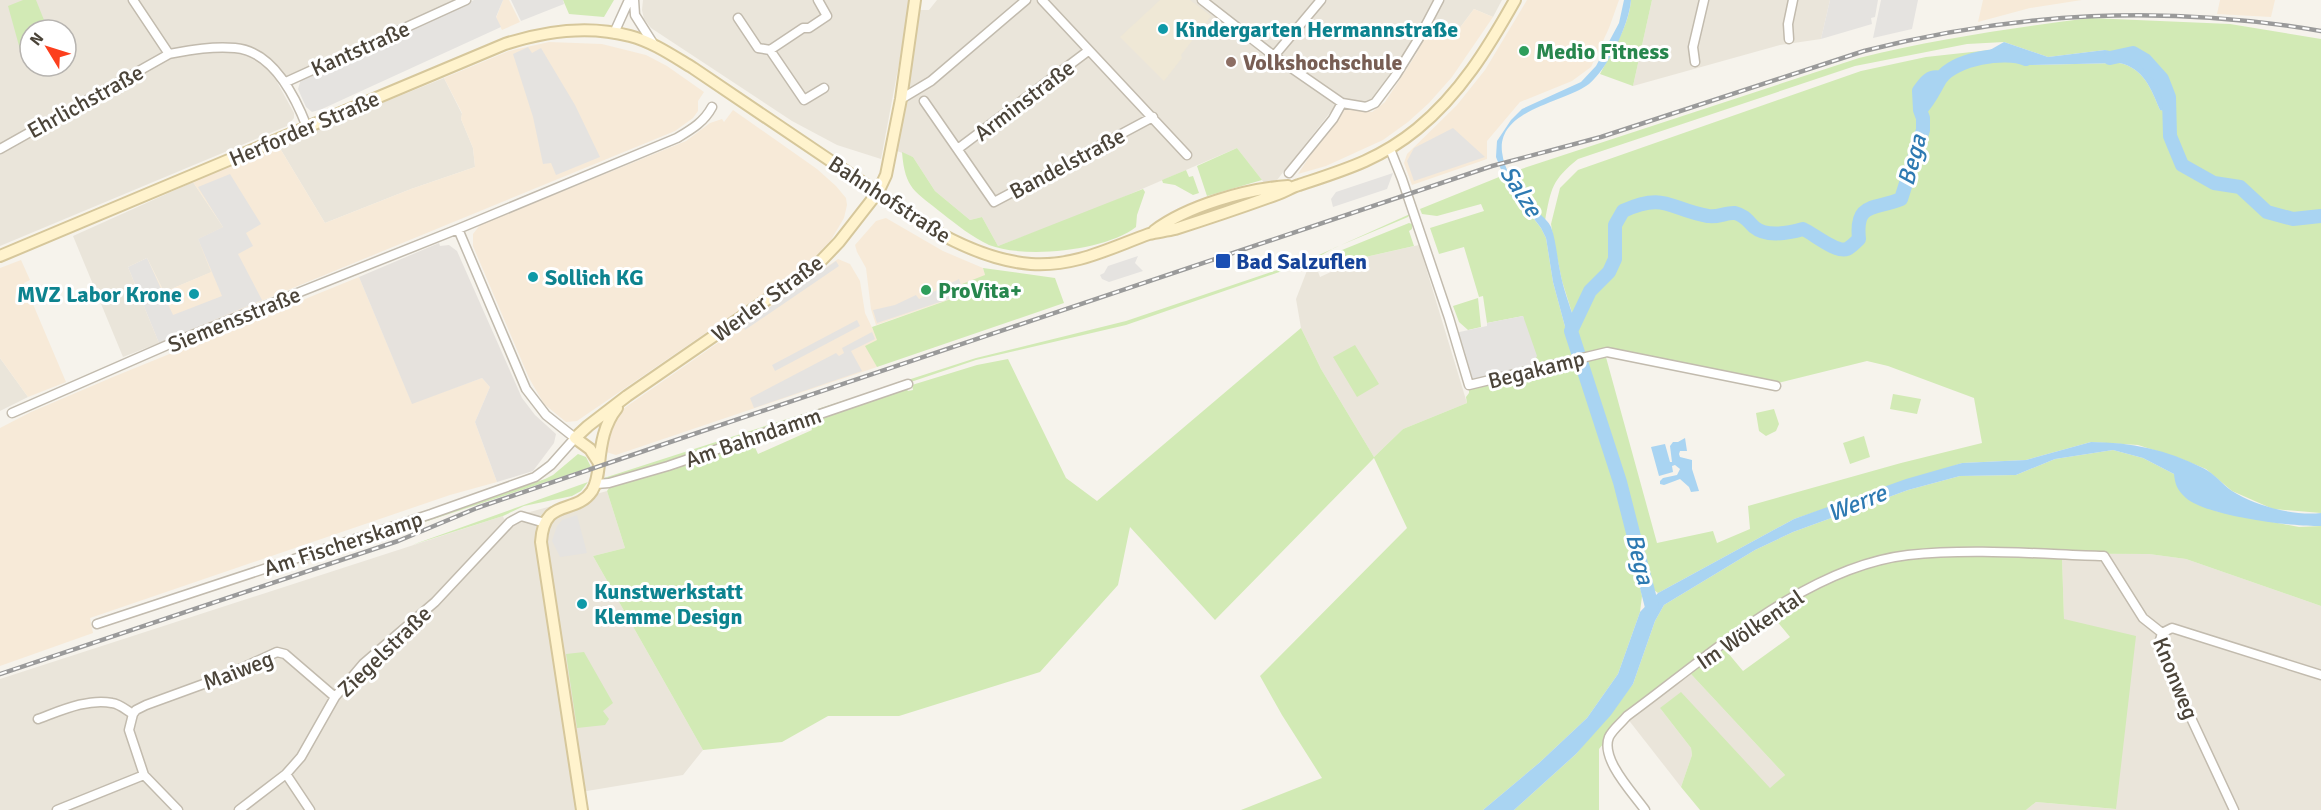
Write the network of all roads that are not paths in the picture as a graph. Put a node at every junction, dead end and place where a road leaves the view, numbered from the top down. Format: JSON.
{"nodes":[{"id":1,"x":133,"y":0,"type":"edge"},
{"id":2,"x":466,"y":0,"type":"edge"},
{"id":3,"x":632,"y":0,"type":"edge"},
{"id":4,"x":818,"y":0,"type":"edge"},
{"id":5,"x":915,"y":0,"type":"edge"},
{"id":6,"x":1026,"y":0,"type":"edge"},
{"id":7,"x":1042,"y":0,"type":"edge"},
{"id":8,"x":1202,"y":0,"type":"edge"},
{"id":9,"x":1321,"y":0,"type":"edge"},
{"id":10,"x":1439,"y":0,"type":"edge"},
{"id":11,"x":1515,"y":0,"type":"edge"},
{"id":12,"x":1704,"y":0,"type":"edge"},
{"id":13,"x":1793,"y":0,"type":"edge"},
{"id":14,"x":738,"y":18,"type":"dead end"},
{"id":15,"x":614,"y":33,"type":"junction"},
{"id":16,"x":1789,"y":39,"type":"dead end"},
{"id":17,"x":654,"y":45,"type":"junction"},
{"id":18,"x":770,"y":50,"type":"junction"},
{"id":19,"x":1088,"y":51,"type":"junction"},
{"id":20,"x":170,"y":54,"type":"junction"},
{"id":21,"x":1274,"y":56,"type":"junction"},
{"id":22,"x":1695,"y":62,"type":"dead end"},
{"id":23,"x":286,"y":82,"type":"junction"},
{"id":24,"x":824,"y":88,"type":"dead end"},
{"id":25,"x":901,"y":99,"type":"junction"},
{"id":26,"x":924,"y":101,"type":"dead end"},
{"id":27,"x":1342,"y":103,"type":"junction"},
{"id":28,"x":712,"y":106,"type":"dead end"},
{"id":29,"x":1153,"y":117,"type":"junction"},
{"id":30,"x":307,"y":127,"type":"junction"},
{"id":31,"x":959,"y":148,"type":"junction"},
{"id":32,"x":0,"y":149,"type":"edge"},
{"id":33,"x":1390,"y":149,"type":"junction"},
{"id":34,"x":1187,"y":155,"type":"dead end"},
{"id":35,"x":1289,"y":173,"type":"dead end"},
{"id":36,"x":878,"y":192,"type":"junction"},
{"id":37,"x":458,"y":229,"type":"junction"},
{"id":38,"x":0,"y":256,"type":"edge"},
{"id":39,"x":908,"y":384,"type":"dead end"},
{"id":40,"x":1776,"y":386,"type":"dead end"},
{"id":41,"x":627,"y":396,"type":"junction"},
{"id":42,"x":12,"y":413,"type":"dead end"},
{"id":43,"x":575,"y":438,"type":"junction"},
{"id":44,"x":599,"y":463,"type":"junction"},
{"id":45,"x":596,"y":484,"type":"junction"},
{"id":46,"x":544,"y":523,"type":"junction"},
{"id":47,"x":2104,"y":556,"type":"joint"},
{"id":48,"x":97,"y":624,"type":"dead end"},
{"id":49,"x":2162,"y":633,"type":"junction"},
{"id":50,"x":2321,"y":675,"type":"edge"},
{"id":51,"x":335,"y":697,"type":"junction"},
{"id":52,"x":133,"y":714,"type":"junction"},
{"id":53,"x":38,"y":719,"type":"dead end"},
{"id":54,"x":286,"y":774,"type":"junction"},
{"id":55,"x":144,"y":775,"type":"junction"},
{"id":56,"x":57,"y":810,"type":"edge"},
{"id":57,"x":178,"y":810,"type":"edge"},
{"id":58,"x":239,"y":810,"type":"edge"},
{"id":59,"x":310,"y":810,"type":"edge"},
{"id":60,"x":582,"y":810,"type":"edge"},
{"id":61,"x":1645,"y":810,"type":"edge"},
{"id":62,"x":2234,"y":810,"type":"edge"}],
"edges":[{"from":1,"to":20,"type":"street"},
{"from":2,"to":23,"type":"street","name":"Kantstraße"},
{"from":3,"to":15,"type":"street"},
{"from":3,"to":17,"type":"street"},
{"from":4,"to":18,"type":"street"},
{"from":5,"to":25,"type":"main road","name":"Werler Straße"},
{"from":6,"to":25,"type":"street"},
{"from":7,"to":19,"type":"street"},
{"from":8,"to":21,"type":"street"},
{"from":9,"to":21,"type":"street"},
{"from":10,"to":27,"type":"street"},
{"from":11,"to":33,"type":"main road","name":"Bahnhofstraße"},
{"from":12,"to":22,"type":"street"},
{"from":13,"to":16,"type":"street"},
{"from":14,"to":18,"type":"street"},
{"from":15,"to":17,"type":"main road","name":"Herforder Straße"},
{"from":15,"to":30,"type":"main road","name":"Herforder Straße"},
{"from":17,"to":36,"type":"main road","name":"Bahnhofstraße"},
{"from":18,"to":24,"type":"street"},
{"from":19,"to":29,"type":"street"},
{"from":19,"to":31,"type":"street","name":"Arminstraße"},
{"from":20,"to":23,"type":"street","name":"Ehrlichstraße"},
{"from":20,"to":32,"type":"street","name":"Ehrlichstraße"},
{"from":21,"to":27,"type":"street"},
{"from":23,"to":30,"type":"street"},
{"from":25,"to":36,"type":"main road","name":"Werler Straße"},
{"from":26,"to":31,"type":"street","name":"Bandelstraße"},
{"from":27,"to":35,"type":"street"},
{"from":28,"to":37,"type":"street","name":"Siemensstraße"},
{"from":29,"to":31,"type":"street","name":"Bandelstraße"},
{"from":29,"to":34,"type":"street"},
{"from":30,"to":38,"type":"main road","name":"Herforder Straße"},
{"from":33,"to":36,"type":"main road","name":"Bahnhofstraße"},
{"from":33,"to":40,"type":"street","name":"Begakamp"},
{"from":36,"to":41,"type":"main road","name":"Werler Straße"},
{"from":37,"to":42,"type":"street","name":"Siemensstraße"},
{"from":37,"to":43,"type":"street"},
{"from":39,"to":45,"type":"street","name":"Am Bahndamm"},
{"from":41,"to":43,"type":"main road","name":"Werler Straße"},
{"from":41,"to":44,"type":"main road","name":"Werler Straße"},
{"from":43,"to":44,"type":"main road"},
{"from":43,"to":48,"type":"street","name":"Am Fischerskamp"},
{"from":44,"to":45,"type":"main road","name":"Werler Straße"},
{"from":45,"to":46,"type":"main road"},
{"from":46,"to":51,"type":"street","name":"Ziegelstraße"},
{"from":46,"to":60,"type":"main road"},
{"from":47,"to":49,"type":"street","name":"Knonweg"},
{"from":47,"to":61,"type":"street","name":"Im Wölkental"},
{"from":49,"to":50,"type":"street"},
{"from":49,"to":62,"type":"street","name":"Knonweg"},
{"from":51,"to":52,"type":"street","name":"Maiweg"},
{"from":51,"to":54,"type":"street","name":"Ziegelstraße"},
{"from":52,"to":53,"type":"street"},
{"from":52,"to":55,"type":"street"},
{"from":54,"to":58,"type":"street","name":"Ziegelstraße"},
{"from":54,"to":59,"type":"street"},
{"from":55,"to":56,"type":"street"},
{"from":55,"to":57,"type":"street"}]}
